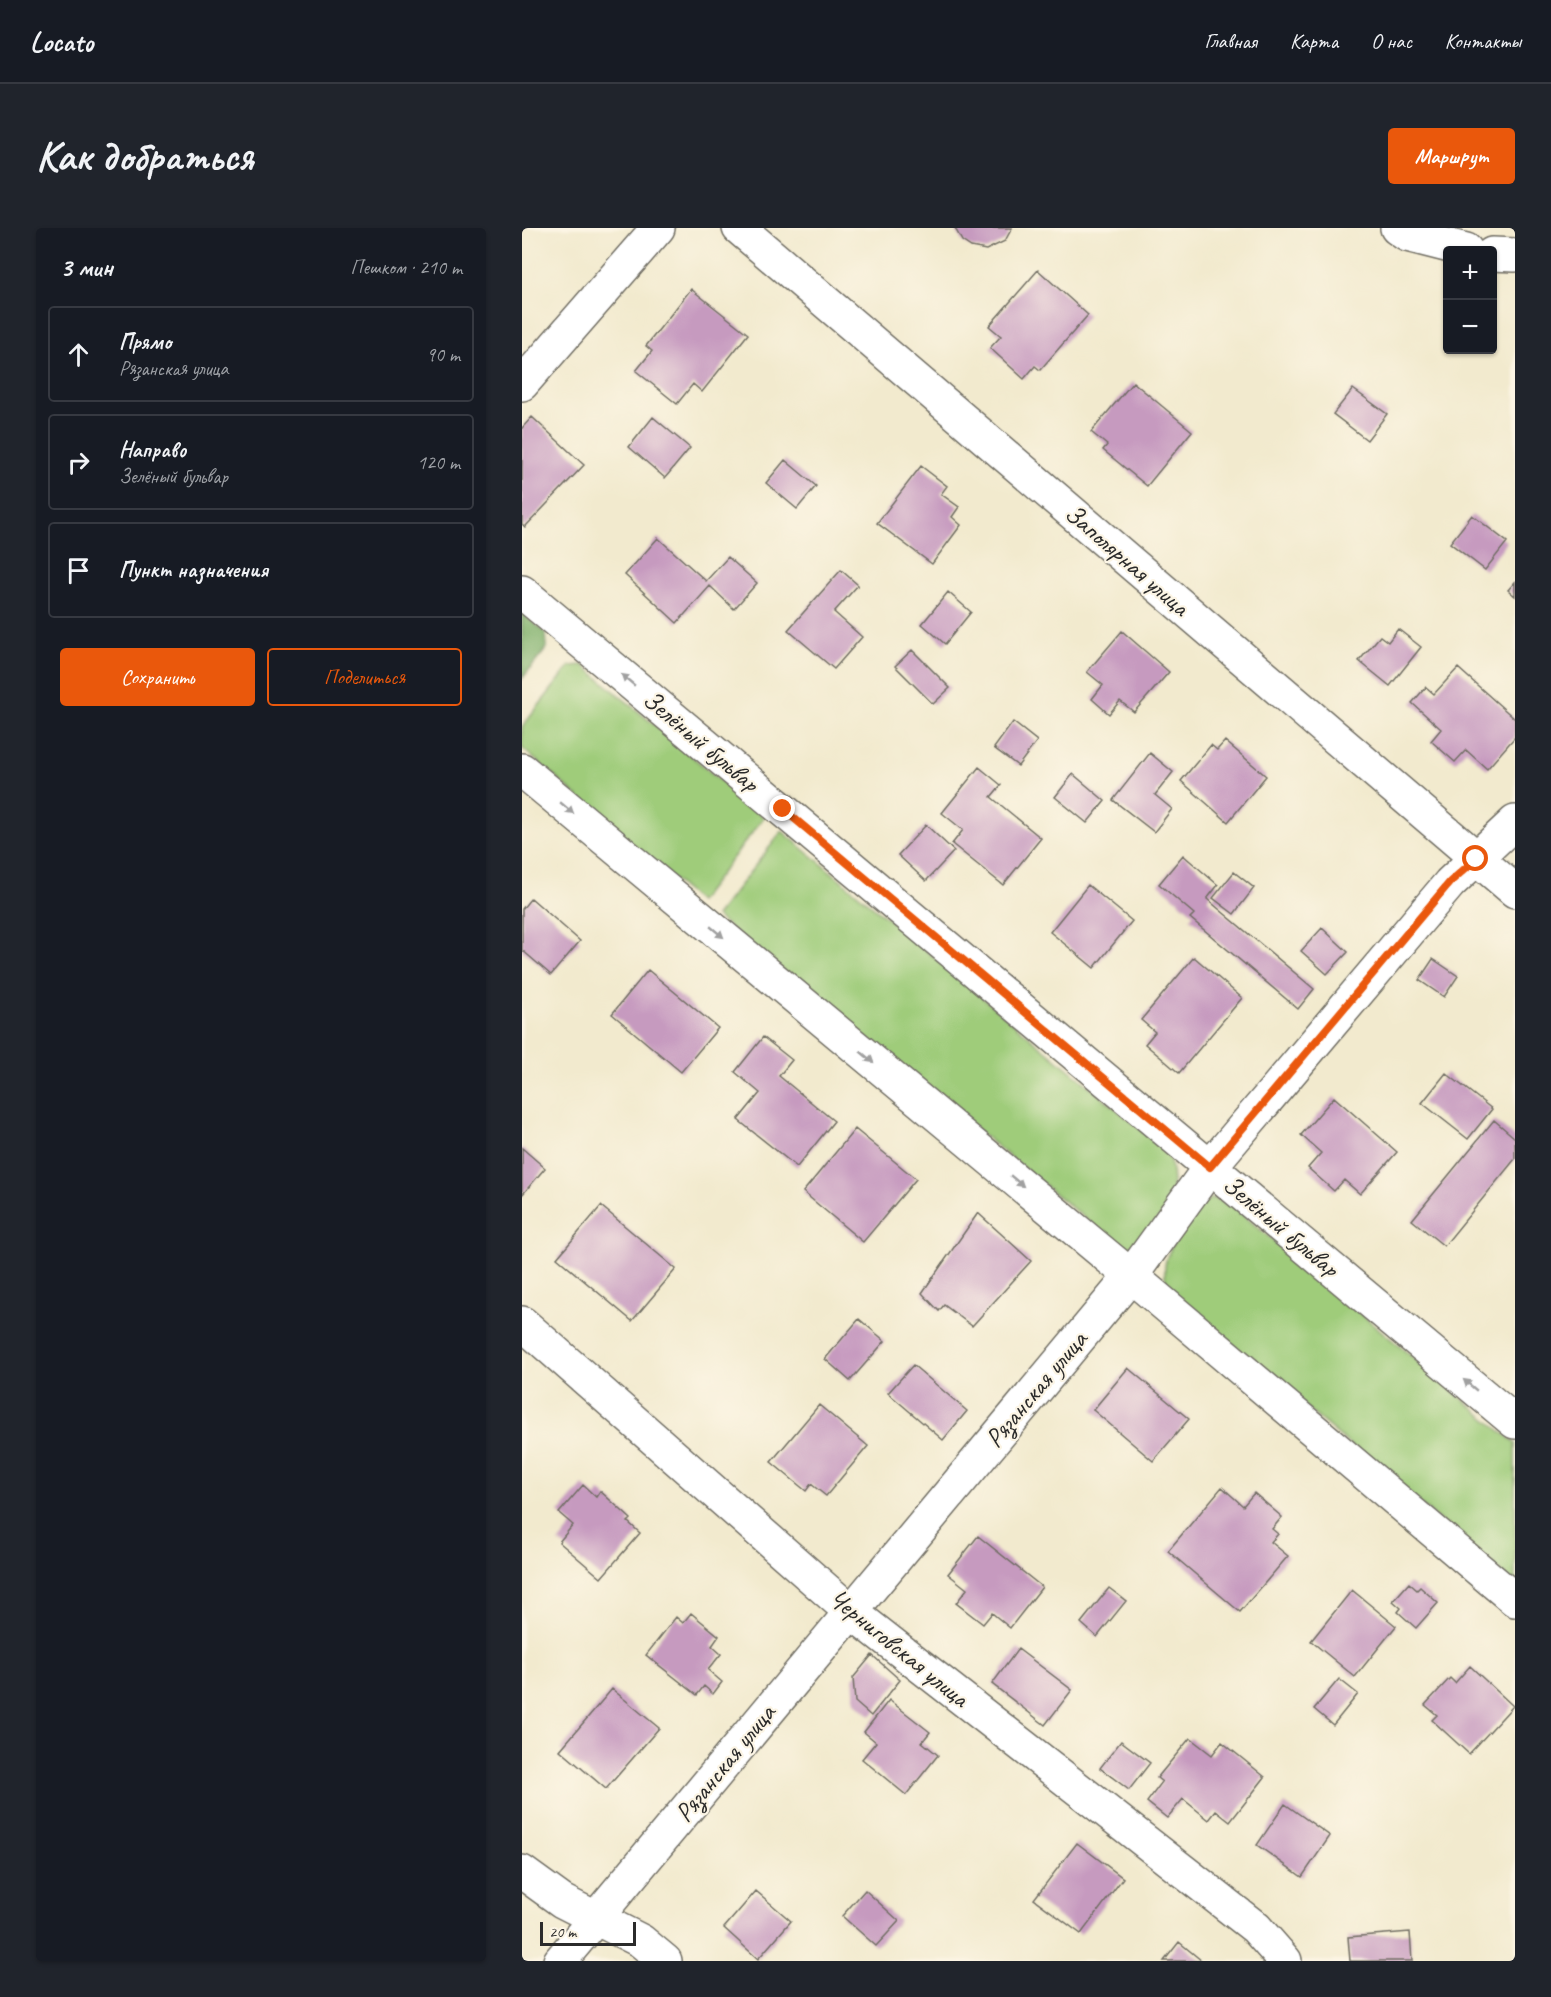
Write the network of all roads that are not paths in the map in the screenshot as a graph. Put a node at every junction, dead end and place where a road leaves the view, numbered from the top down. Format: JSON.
{"nodes":[{"id":1,"x":658,"y":228,"type":"edge"},
{"id":2,"x":740,"y":228,"type":"edge"},
{"id":3,"x":1397,"y":228,"type":"edge"},
{"id":4,"x":1450,"y":246,"type":"edge"},
{"id":5,"x":1497,"y":254,"type":"edge"},
{"id":6,"x":1515,"y":255,"type":"edge"},
{"id":7,"x":522,"y":384,"type":"edge"},
{"id":8,"x":522,"y":592,"type":"edge"},
{"id":9,"x":522,"y":770,"type":"edge"},
{"id":10,"x":1515,"y":822,"type":"edge"},
{"id":11,"x":1476,"y":859,"type":"junction"},
{"id":12,"x":1515,"y":891,"type":"edge"},
{"id":13,"x":1210,"y":1167,"type":"junction"},
{"id":14,"x":1131,"y":1276,"type":"junction"},
{"id":15,"x":522,"y":1323,"type":"edge"},
{"id":16,"x":1515,"y":1422,"type":"edge"},
{"id":17,"x":1515,"y":1600,"type":"edge"},
{"id":18,"x":850,"y":1611,"type":"junction"},
{"id":19,"x":522,"y":1872,"type":"edge"},
{"id":20,"x":598,"y":1918,"type":"junction"},
{"id":21,"x":561,"y":1961,"type":"edge"},
{"id":22,"x":665,"y":1961,"type":"edge"},
{"id":23,"x":1285,"y":1961,"type":"edge"}],
"edges":[{"from":1,"to":7,"type":"street"},
{"from":2,"to":11,"type":"street","name":"Заполярная улица"},
{"from":3,"to":4,"type":"street"},
{"from":5,"to":6,"type":"street"},
{"from":13,"to":8,"type":"street","name":"Зелёный бульвар","one_way":true},
{"from":9,"to":14,"type":"street","one_way":true},
{"from":10,"to":11,"type":"street","name":"Рязанская улица"},
{"from":11,"to":12,"type":"street","name":"Заполярная улица"},
{"from":11,"to":13,"type":"street","name":"Рязанская улица"},
{"from":13,"to":14,"type":"street","name":"Рязанская улица"},
{"from":16,"to":13,"type":"street","name":"Зелёный бульвар","one_way":true},
{"from":14,"to":17,"type":"street"},
{"from":14,"to":18,"type":"street","name":"Рязанская улица"},
{"from":15,"to":18,"type":"street","name":"Черниговская улица"},
{"from":18,"to":20,"type":"street","name":"Рязанская улица"},
{"from":18,"to":23,"type":"street","name":"Черниговская улица"},
{"from":19,"to":20,"type":"street"},
{"from":20,"to":21,"type":"street","name":"Рязанская улица"},
{"from":20,"to":22,"type":"street"}]}
